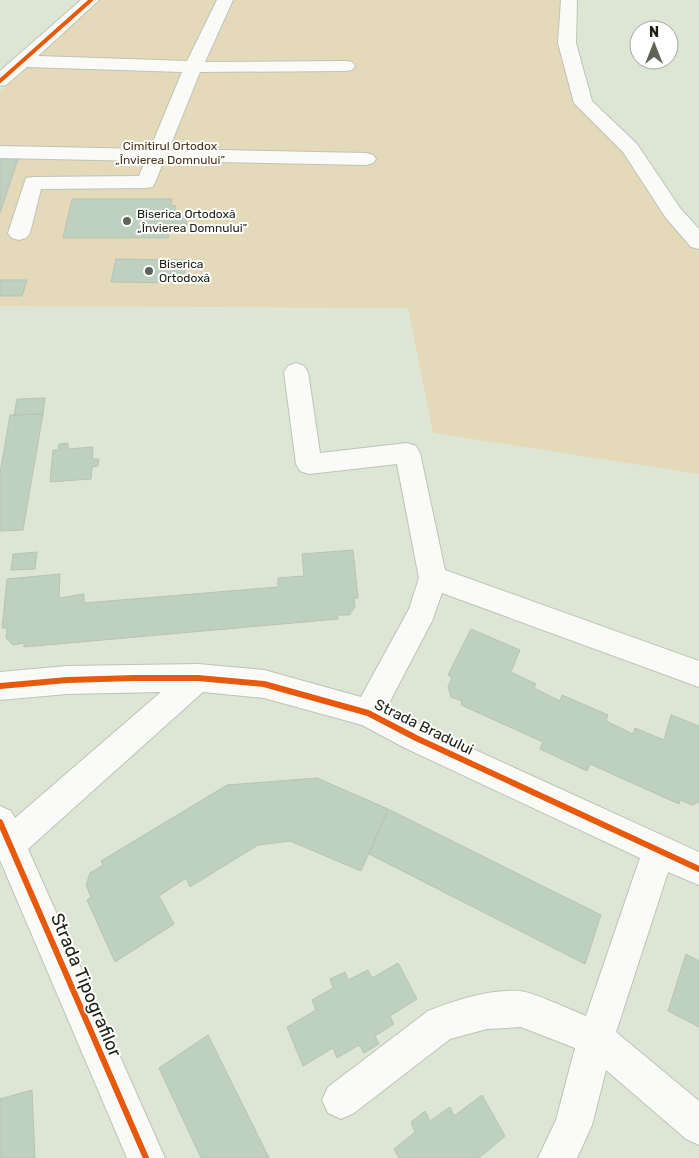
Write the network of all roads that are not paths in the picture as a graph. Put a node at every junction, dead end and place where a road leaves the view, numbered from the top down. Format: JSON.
{"nodes":[{"id":1,"x":90,"y":0,"type":"edge"},
{"id":2,"x":225,"y":0,"type":"edge"},
{"id":3,"x":569,"y":0,"type":"edge"},
{"id":4,"x":22,"y":61,"type":"junction"},
{"id":5,"x":346,"y":66,"type":"dead end"},
{"id":6,"x":193,"y":67,"type":"junction"},
{"id":7,"x":0,"y":81,"type":"edge"},
{"id":8,"x":0,"y":152,"type":"edge"},
{"id":9,"x":156,"y":156,"type":"junction"},
{"id":10,"x":366,"y":159,"type":"dead end"},
{"id":11,"x":18,"y":233,"type":"dead end"},
{"id":12,"x":699,"y":242,"type":"edge"},
{"id":13,"x":296,"y":372,"type":"dead end"},
{"id":14,"x":433,"y":578,"type":"junction"},
{"id":15,"x":699,"y":674,"type":"edge"},
{"id":16,"x":198,"y":678,"type":"junction"},
{"id":17,"x":0,"y":686,"type":"edge"},
{"id":18,"x":368,"y":713,"type":"junction"},
{"id":19,"x":5,"y":833,"type":"edge"},
{"id":20,"x":658,"y":850,"type":"junction"},
{"id":21,"x":699,"y":869,"type":"edge"},
{"id":22,"x":596,"y":1038,"type":"junction"},
{"id":23,"x":342,"y":1100,"type":"dead end"},
{"id":24,"x":699,"y":1126,"type":"edge"},
{"id":25,"x":146,"y":1158,"type":"edge"},
{"id":26,"x":557,"y":1158,"type":"edge"}],
"edges":[{"from":1,"to":4,"type":"street"},
{"from":2,"to":6,"type":"street"},
{"from":3,"to":12,"type":"street"},
{"from":4,"to":6,"type":"street"},
{"from":4,"to":7,"type":"street"},
{"from":5,"to":6,"type":"street"},
{"from":6,"to":9,"type":"street"},
{"from":8,"to":9,"type":"street"},
{"from":9,"to":10,"type":"street"},
{"from":9,"to":11,"type":"street"},
{"from":13,"to":14,"type":"street"},
{"from":14,"to":15,"type":"street"},
{"from":14,"to":18,"type":"street"},
{"from":16,"to":17,"type":"street","name":"Strada Bradului"},
{"from":16,"to":18,"type":"street","name":"Strada Bradului"},
{"from":16,"to":19,"type":"street"},
{"from":18,"to":20,"type":"street","name":"Strada Bradului"},
{"from":19,"to":25,"type":"street","name":"Strada Tipografilor"},
{"from":20,"to":21,"type":"street","name":"Strada Bradului"},
{"from":20,"to":22,"type":"street"},
{"from":22,"to":23,"type":"street"},
{"from":22,"to":24,"type":"street"},
{"from":22,"to":26,"type":"street"}]}
